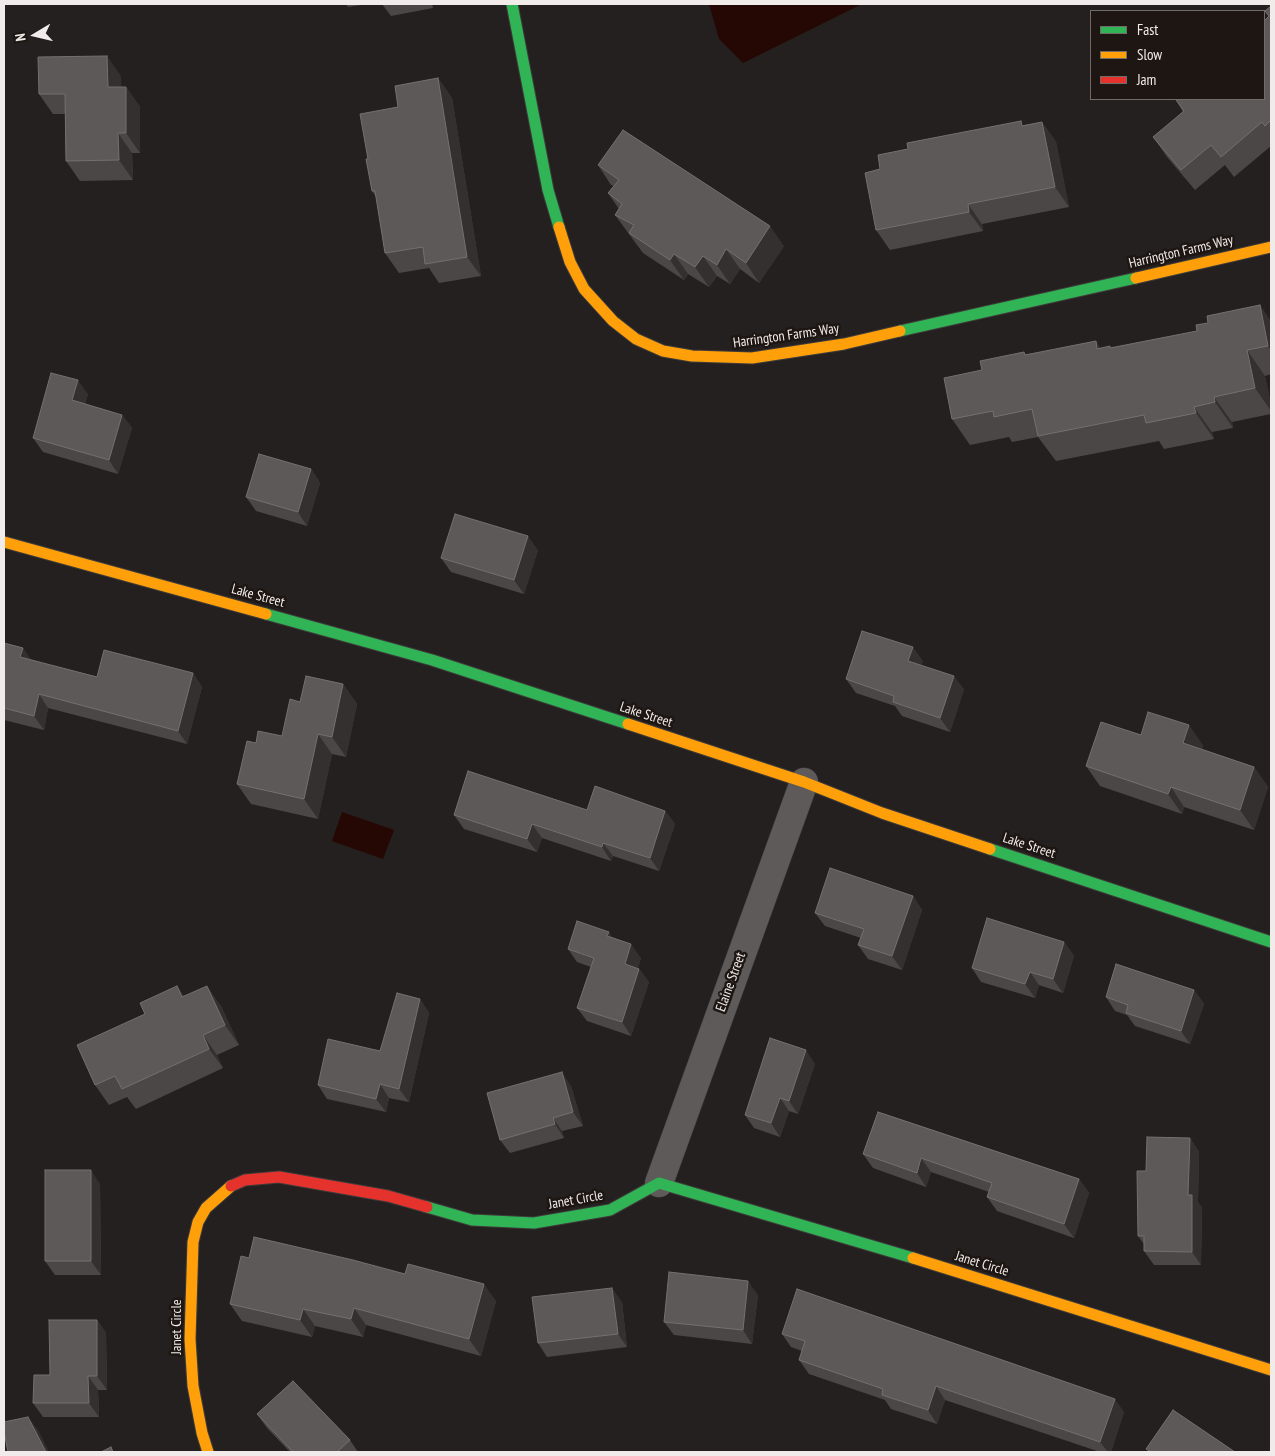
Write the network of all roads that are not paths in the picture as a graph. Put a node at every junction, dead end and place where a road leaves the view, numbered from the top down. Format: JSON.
{"nodes":[{"id":1,"x":512,"y":4,"type":"edge"},
{"id":2,"x":1271,"y":247,"type":"edge"},
{"id":3,"x":4,"y":542,"type":"edge"},
{"id":4,"x":804,"y":782,"type":"junction"},
{"id":5,"x":1271,"y":942,"type":"edge"},
{"id":6,"x":659,"y":1183,"type":"junction"},
{"id":7,"x":1271,"y":1361,"type":"edge"},
{"id":8,"x":1271,"y":1370,"type":"edge"},
{"id":9,"x":208,"y":1452,"type":"edge"}],
"edges":[{"from":1,"to":2,"type":"street","name":"Harrington Farms Way"},
{"from":3,"to":4,"type":"street","name":"Lake Street"},
{"from":4,"to":5,"type":"street","name":"Lake Street"},
{"from":4,"to":6,"type":"street","name":"Elaine Street"},
{"from":6,"to":8,"type":"street","name":"Janet Circle"},
{"from":6,"to":9,"type":"street","name":"Janet Circle"},
{"from":7,"to":8,"type":"street"}]}
